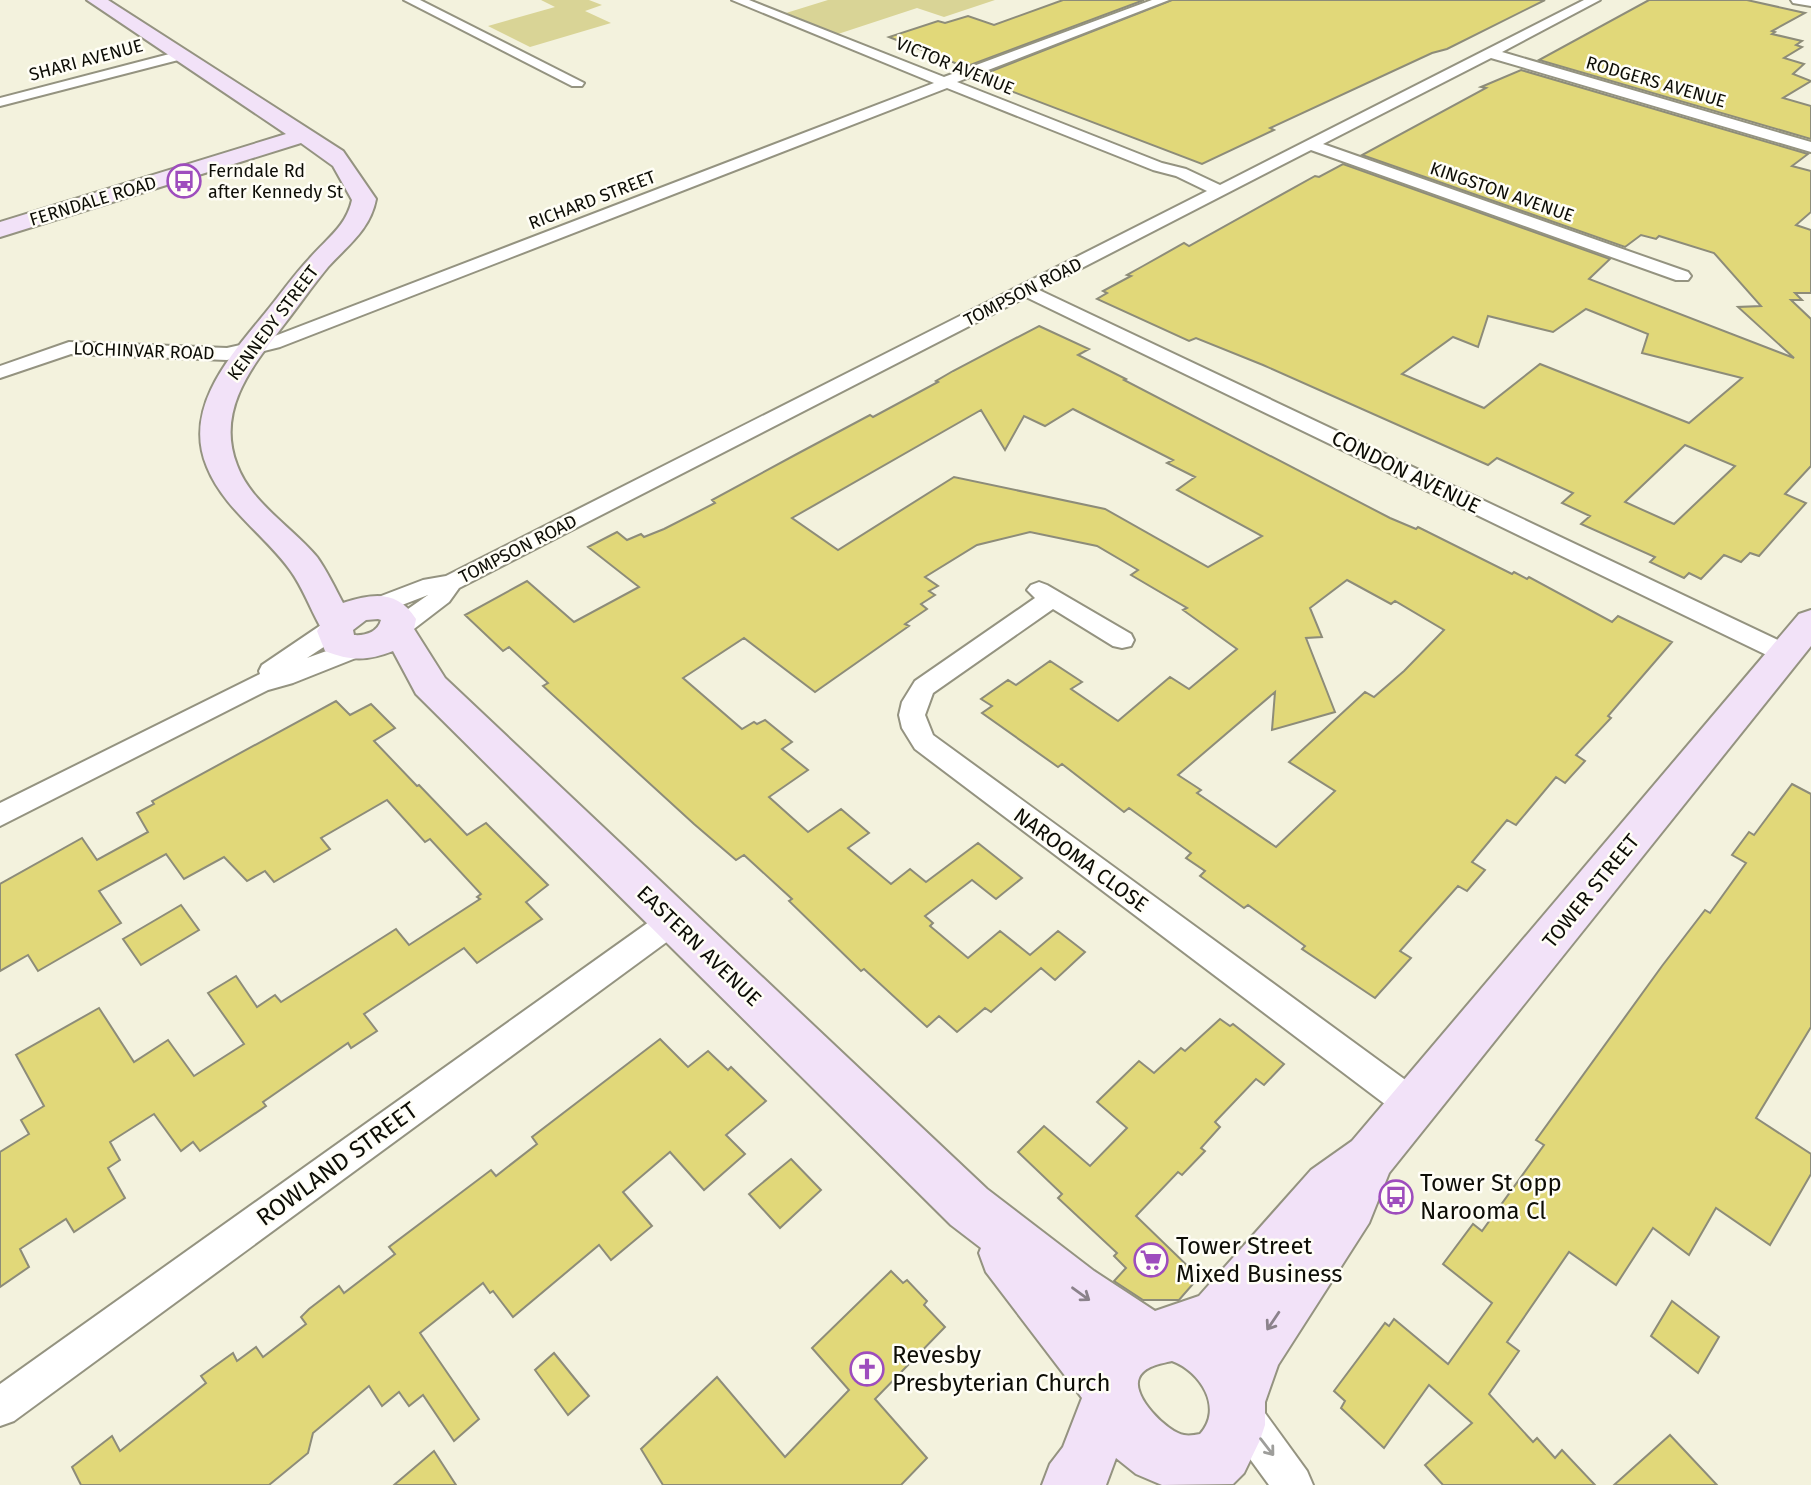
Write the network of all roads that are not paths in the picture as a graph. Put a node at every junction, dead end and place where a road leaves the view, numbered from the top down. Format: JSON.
{"nodes":[{"id":1,"x":96,"y":0,"type":"edge"},
{"id":2,"x":444,"y":0,"type":"edge"},
{"id":3,"x":738,"y":0,"type":"edge"},
{"id":4,"x":1163,"y":0,"type":"edge"},
{"id":5,"x":1594,"y":0,"type":"edge"},
{"id":6,"x":1797,"y":0,"type":"edge"},
{"id":7,"x":1811,"y":2,"type":"edge"},
{"id":8,"x":416,"y":3,"type":"edge"},
{"id":9,"x":1490,"y":53,"type":"junction"},
{"id":10,"x":181,"y":55,"type":"junction"},
{"id":11,"x":594,"y":78,"type":"dead end"},
{"id":12,"x":578,"y":83,"type":"junction"},
{"id":13,"x":945,"y":83,"type":"junction"},
{"id":14,"x":552,"y":91,"type":"dead end"},
{"id":15,"x":0,"y":102,"type":"edge"},
{"id":16,"x":305,"y":135,"type":"junction"},
{"id":17,"x":1310,"y":145,"type":"junction"},
{"id":18,"x":1811,"y":147,"type":"edge"},
{"id":19,"x":1220,"y":191,"type":"junction"},
{"id":20,"x":0,"y":230,"type":"edge"},
{"id":21,"x":1682,"y":276,"type":"dead end"},
{"id":22,"x":1025,"y":290,"type":"junction"},
{"id":23,"x":250,"y":348,"type":"junction"},
{"id":24,"x":0,"y":372,"type":"edge"},
{"id":25,"x":304,"y":565,"type":"junction"},
{"id":26,"x":386,"y":618,"type":"junction"},
{"id":27,"x":349,"y":637,"type":"junction"},
{"id":28,"x":1799,"y":638,"type":"edge"},
{"id":29,"x":1122,"y":640,"type":"dead end"},
{"id":30,"x":429,"y":685,"type":"junction"},
{"id":31,"x":0,"y":815,"type":"edge"},
{"id":32,"x":673,"y":921,"type":"junction"},
{"id":33,"x":1414,"y":1105,"type":"junction"},
{"id":34,"x":1370,"y":1158,"type":"junction"},
{"id":35,"x":969,"y":1207,"type":"junction"},
{"id":36,"x":1160,"y":1335,"type":"junction"},
{"id":37,"x":1110,"y":1393,"type":"junction"},
{"id":38,"x":1238,"y":1406,"type":"junction"},
{"id":39,"x":0,"y":1407,"type":"edge"},
{"id":40,"x":1180,"y":1477,"type":"edge"},
{"id":41,"x":1072,"y":1485,"type":"edge"},
{"id":42,"x":1293,"y":1485,"type":"edge"}],
"edges":[{"from":1,"to":10,"type":"street","name":"KENNEDY STREET"},
{"from":2,"to":8,"type":"street"},
{"from":3,"to":13,"type":"street","name":"VICTOR AVENUE"},
{"from":4,"to":13,"type":"street"},
{"from":5,"to":9,"type":"street","name":"TOMPSON ROAD"},
{"from":6,"to":7,"type":"street"},
{"from":8,"to":12,"type":"street"},
{"from":9,"to":17,"type":"street","name":"TOMPSON ROAD"},
{"from":9,"to":18,"type":"street","name":"RODGERS AVENUE"},
{"from":10,"to":15,"type":"street","name":"SHARI AVENUE"},
{"from":10,"to":16,"type":"street","name":"KENNEDY STREET"},
{"from":11,"to":12,"type":"street"},
{"from":12,"to":14,"type":"street"},
{"from":13,"to":19,"type":"street","name":"VICTOR AVENUE"},
{"from":13,"to":23,"type":"street","name":"RICHARD STREET"},
{"from":16,"to":20,"type":"street","name":"FERNDALE ROAD"},
{"from":16,"to":23,"type":"street","name":"KENNEDY STREET"},
{"from":17,"to":19,"type":"street","name":"TOMPSON ROAD"},
{"from":17,"to":21,"type":"street","name":"KINGSTON AVENUE"},
{"from":19,"to":22,"type":"street","name":"TOMPSON ROAD"},
{"from":22,"to":26,"type":"street","name":"TOMPSON ROAD"},
{"from":22,"to":28,"type":"street","name":"CONDON AVENUE"},
{"from":23,"to":24,"type":"street","name":"LOCHINVAR ROAD"},
{"from":23,"to":25,"type":"street","name":"KENNEDY STREET"},
{"from":25,"to":26,"type":"street","name":"KENNEDY STREET"},
{"from":25,"to":27,"type":"street","name":"KENNEDY STREET"},
{"from":26,"to":27,"type":"street"},
{"from":26,"to":30,"type":"street","name":"EASTERN AVENUE"},
{"from":27,"to":30,"type":"street","name":"EASTERN AVENUE"},
{"from":27,"to":31,"type":"street"},
{"from":28,"to":33,"type":"street","name":"TOWER STREET"},
{"from":29,"to":33,"type":"street","name":"NAROOMA CLOSE"},
{"from":30,"to":32,"type":"street","name":"EASTERN AVENUE"},
{"from":32,"to":35,"type":"street","name":"EASTERN AVENUE"},
{"from":32,"to":39,"type":"street","name":"ROWLAND STREET"},
{"from":33,"to":34,"type":"street","name":"TOWER STREET"},
{"from":34,"to":36,"type":"street","name":"TOWER STREET"},
{"from":34,"to":38,"type":"street","name":"TOWER STREET","one_way":true},
{"from":35,"to":36,"type":"street","name":"EASTERN AVENUE","one_way":true},
{"from":35,"to":37,"type":"street","name":"EASTERN AVENUE"},
{"from":36,"to":37,"type":"street"},
{"from":36,"to":38,"type":"street"},
{"from":37,"to":40,"type":"street"},
{"from":37,"to":41,"type":"street"},
{"from":38,"to":40,"type":"street"},
{"from":38,"to":42,"type":"street","one_way":true}]}
